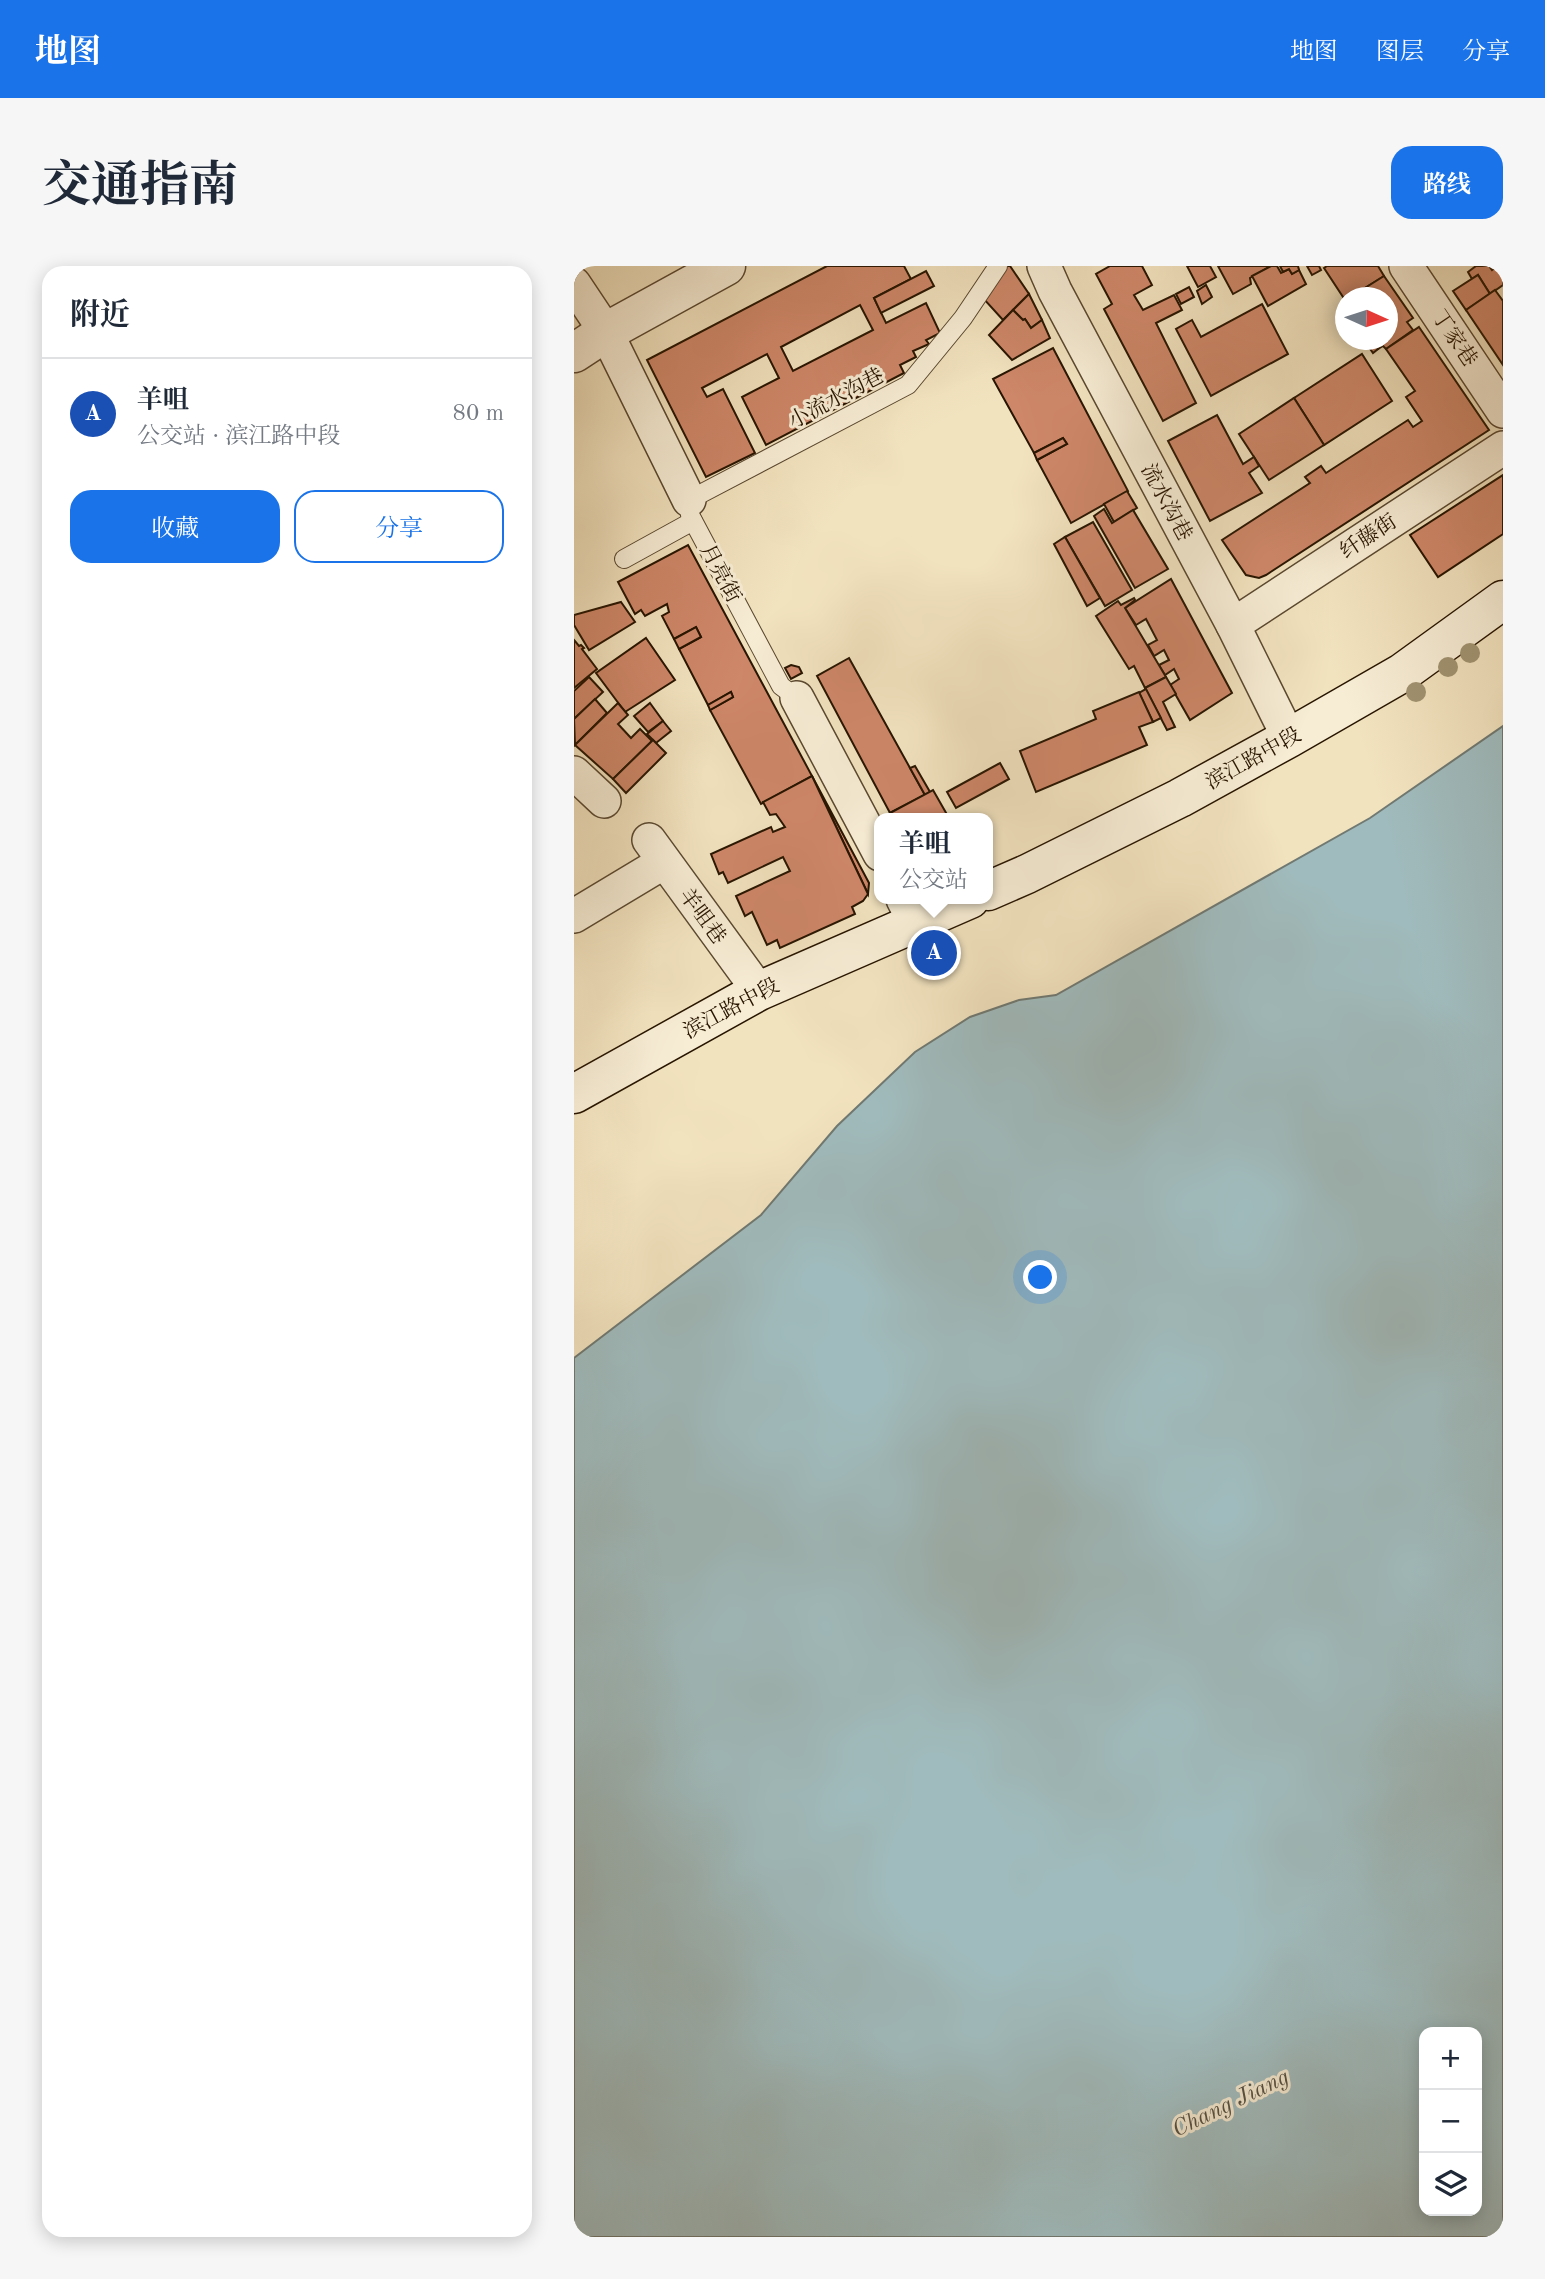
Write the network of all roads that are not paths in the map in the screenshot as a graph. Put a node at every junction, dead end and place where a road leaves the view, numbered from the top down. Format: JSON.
{"nodes":[{"id":1,"x":726,"y":266,"type":"edge"},
{"id":2,"x":998,"y":266,"type":"edge"},
{"id":3,"x":1044,"y":266,"type":"edge"},
{"id":4,"x":1406,"y":266,"type":"edge"},
{"id":5,"x":574,"y":284,"type":"edge"},
{"id":6,"x":606,"y":332,"type":"junction"},
{"id":7,"x":574,"y":354,"type":"edge"},
{"id":8,"x":1503,"y":411,"type":"edge"},
{"id":9,"x":1503,"y":448,"type":"edge"},
{"id":10,"x":691,"y":511,"type":"junction"},
{"id":11,"x":624,"y":559,"type":"dead end"},
{"id":12,"x":1503,"y":600,"type":"edge"},
{"id":13,"x":1233,"y":625,"type":"junction"},
{"id":14,"x":797,"y":698,"type":"joint"},
{"id":15,"x":1289,"y":738,"type":"junction"},
{"id":16,"x":574,"y":774,"type":"edge"},
{"id":17,"x":604,"y":801,"type":"dead end"},
{"id":18,"x":874,"y":843,"type":"edge"},
{"id":19,"x":993,"y":889,"type":"edge"},
{"id":20,"x":945,"y":904,"type":"edge"},
{"id":21,"x":909,"y":911,"type":"edge"},
{"id":22,"x":574,"y":916,"type":"edge"},
{"id":23,"x":759,"y":991,"type":"junction"},
{"id":24,"x":574,"y":1094,"type":"edge"}],
"edges":[{"from":1,"to":6,"type":"main road"},
{"from":2,"to":10,"type":"lane","name":"小流水沟巷"},
{"from":3,"to":13,"type":"street","name":"流水沟巷"},
{"from":4,"to":8,"type":"street","name":"丁家巷"},
{"from":5,"to":6,"type":"street","name":"月亮街"},
{"from":6,"to":7,"type":"main road"},
{"from":6,"to":10,"type":"street","name":"月亮街"},
{"from":9,"to":13,"type":"street","name":"纤藤街"},
{"from":10,"to":11,"type":"lane","name":"小流水沟巷"},
{"from":10,"to":14,"type":"lane","name":"月亮街"},
{"from":12,"to":15,"type":"main road","name":"滨江路中段"},
{"from":13,"to":15,"type":"street","name":"流水沟巷"},
{"from":14,"to":18,"type":"street","name":"月亮街"},
{"from":15,"to":19,"type":"main road","name":"滨江路中段"},
{"from":16,"to":17,"type":"street"},
{"from":20,"to":21,"type":"main road","name":"滨江路中段"},
{"from":21,"to":23,"type":"main road","name":"滨江路中段"},
{"from":22,"to":23,"type":"street","name":"羊咀巷"},
{"from":23,"to":24,"type":"main road","name":"滨江路中段"}]}
